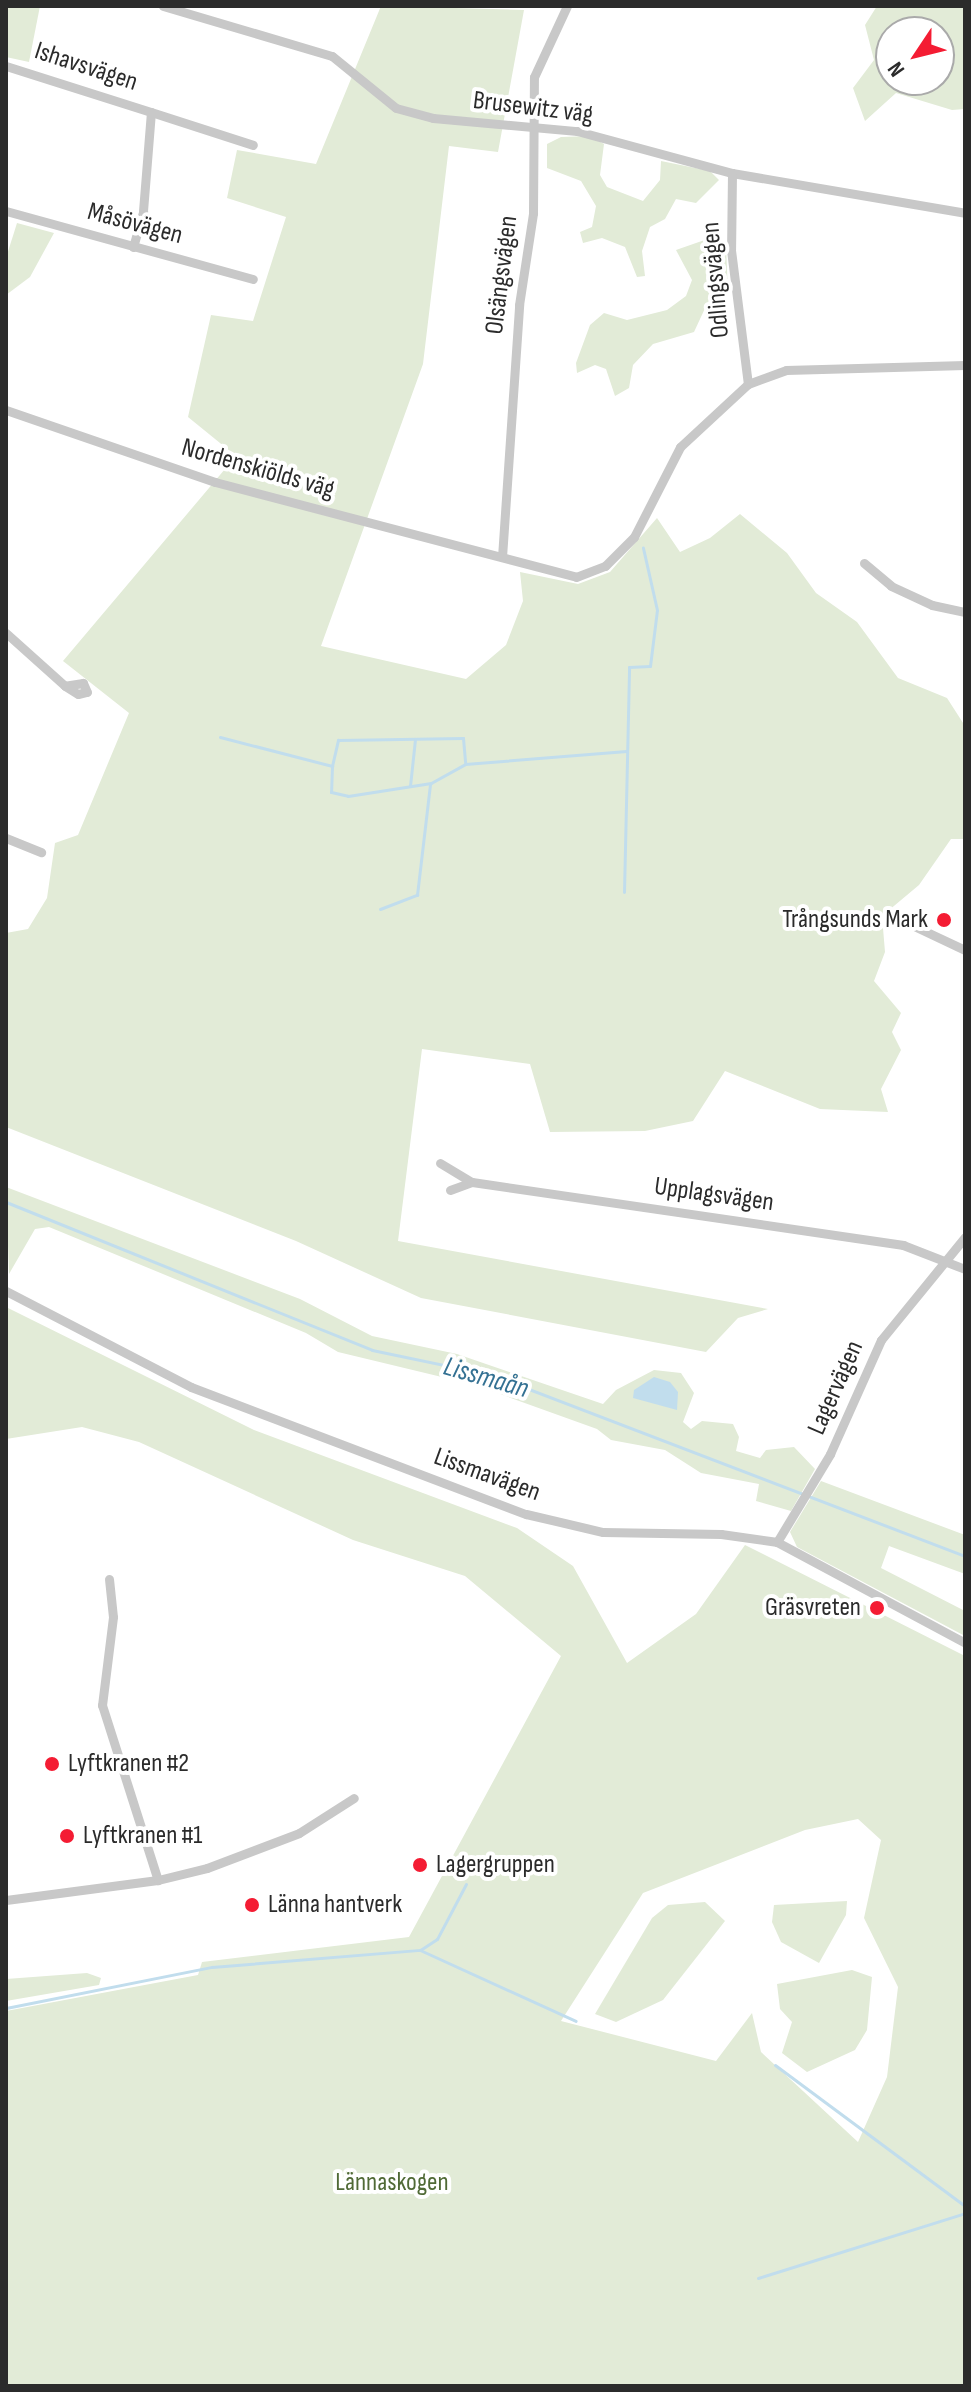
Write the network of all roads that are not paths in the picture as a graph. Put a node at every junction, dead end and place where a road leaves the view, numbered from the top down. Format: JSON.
{"nodes":[{"id":1,"x":163,"y":6,"type":"edge"},
{"id":2,"x":567,"y":6,"type":"edge"},
{"id":3,"x":6,"y":66,"type":"edge"},
{"id":4,"x":151,"y":112,"type":"junction"},
{"id":5,"x":535,"y":127,"type":"junction"},
{"id":6,"x":253,"y":145,"type":"dead end"},
{"id":7,"x":732,"y":173,"type":"junction"},
{"id":8,"x":6,"y":211,"type":"edge"},
{"id":9,"x":965,"y":213,"type":"edge"},
{"id":10,"x":133,"y":247,"type":"junction"},
{"id":11,"x":253,"y":279,"type":"dead end"},
{"id":12,"x":965,"y":365,"type":"edge"},
{"id":13,"x":748,"y":384,"type":"junction"},
{"id":14,"x":6,"y":410,"type":"edge"},
{"id":15,"x":502,"y":557,"type":"junction"},
{"id":16,"x":864,"y":563,"type":"dead end"},
{"id":17,"x":965,"y":612,"type":"edge"},
{"id":18,"x":6,"y":633,"type":"edge"},
{"id":19,"x":65,"y":686,"type":"dead end"},
{"id":20,"x":6,"y":838,"type":"edge"},
{"id":21,"x":41,"y":852,"type":"dead end"},
{"id":22,"x":914,"y":926,"type":"dead end"},
{"id":23,"x":965,"y":950,"type":"edge"},
{"id":24,"x":440,"y":1163,"type":"dead end"},
{"id":25,"x":472,"y":1182,"type":"junction"},
{"id":26,"x":450,"y":1190,"type":"dead end"},
{"id":27,"x":965,"y":1237,"type":"edge"},
{"id":28,"x":948,"y":1261,"type":"junction"},
{"id":29,"x":965,"y":1269,"type":"edge"},
{"id":30,"x":6,"y":1291,"type":"edge"},
{"id":31,"x":777,"y":1542,"type":"junction"},
{"id":32,"x":109,"y":1579,"type":"dead end"},
{"id":33,"x":965,"y":1643,"type":"edge"},
{"id":34,"x":354,"y":1798,"type":"dead end"},
{"id":35,"x":158,"y":1880,"type":"junction"},
{"id":36,"x":6,"y":1900,"type":"edge"}],
"edges":[{"from":1,"to":5,"type":"street","name":"Brusewitz väg"},
{"from":2,"to":5,"type":"street","name":"Olsängsvägen"},
{"from":3,"to":4,"type":"street","name":"Ishavsvägen"},
{"from":4,"to":6,"type":"street","name":"Ishavsvägen"},
{"from":4,"to":10,"type":"street","name":"Ishavsvägen"},
{"from":5,"to":7,"type":"street","name":"Brusewitz väg"},
{"from":5,"to":15,"type":"street","name":"Olsängsvägen"},
{"from":7,"to":9,"type":"street","name":"Brusewitz väg"},
{"from":7,"to":13,"type":"street","name":"Odlingsvägen"},
{"from":8,"to":10,"type":"street","name":"Måsövägen"},
{"from":10,"to":11,"type":"street","name":"Måsövägen"},
{"from":12,"to":13,"type":"street"},
{"from":13,"to":15,"type":"street","name":"Nordenskiölds väg"},
{"from":14,"to":15,"type":"street","name":"Nordenskiölds väg"},
{"from":16,"to":17,"type":"street"},
{"from":18,"to":19,"type":"street"},
{"from":20,"to":21,"type":"street"},
{"from":22,"to":23,"type":"street"},
{"from":24,"to":25,"type":"street"},
{"from":25,"to":26,"type":"street"},
{"from":25,"to":28,"type":"street","name":"Upplagsvägen"},
{"from":27,"to":28,"type":"street","name":"Lagervägen"},
{"from":28,"to":29,"type":"street"},
{"from":28,"to":31,"type":"street","name":"Lagervägen"},
{"from":30,"to":31,"type":"street","name":"Lissmavägen"},
{"from":31,"to":33,"type":"street","name":"Lissmavägen"},
{"from":32,"to":35,"type":"street"},
{"from":34,"to":35,"type":"street"},
{"from":35,"to":36,"type":"street"}]}
